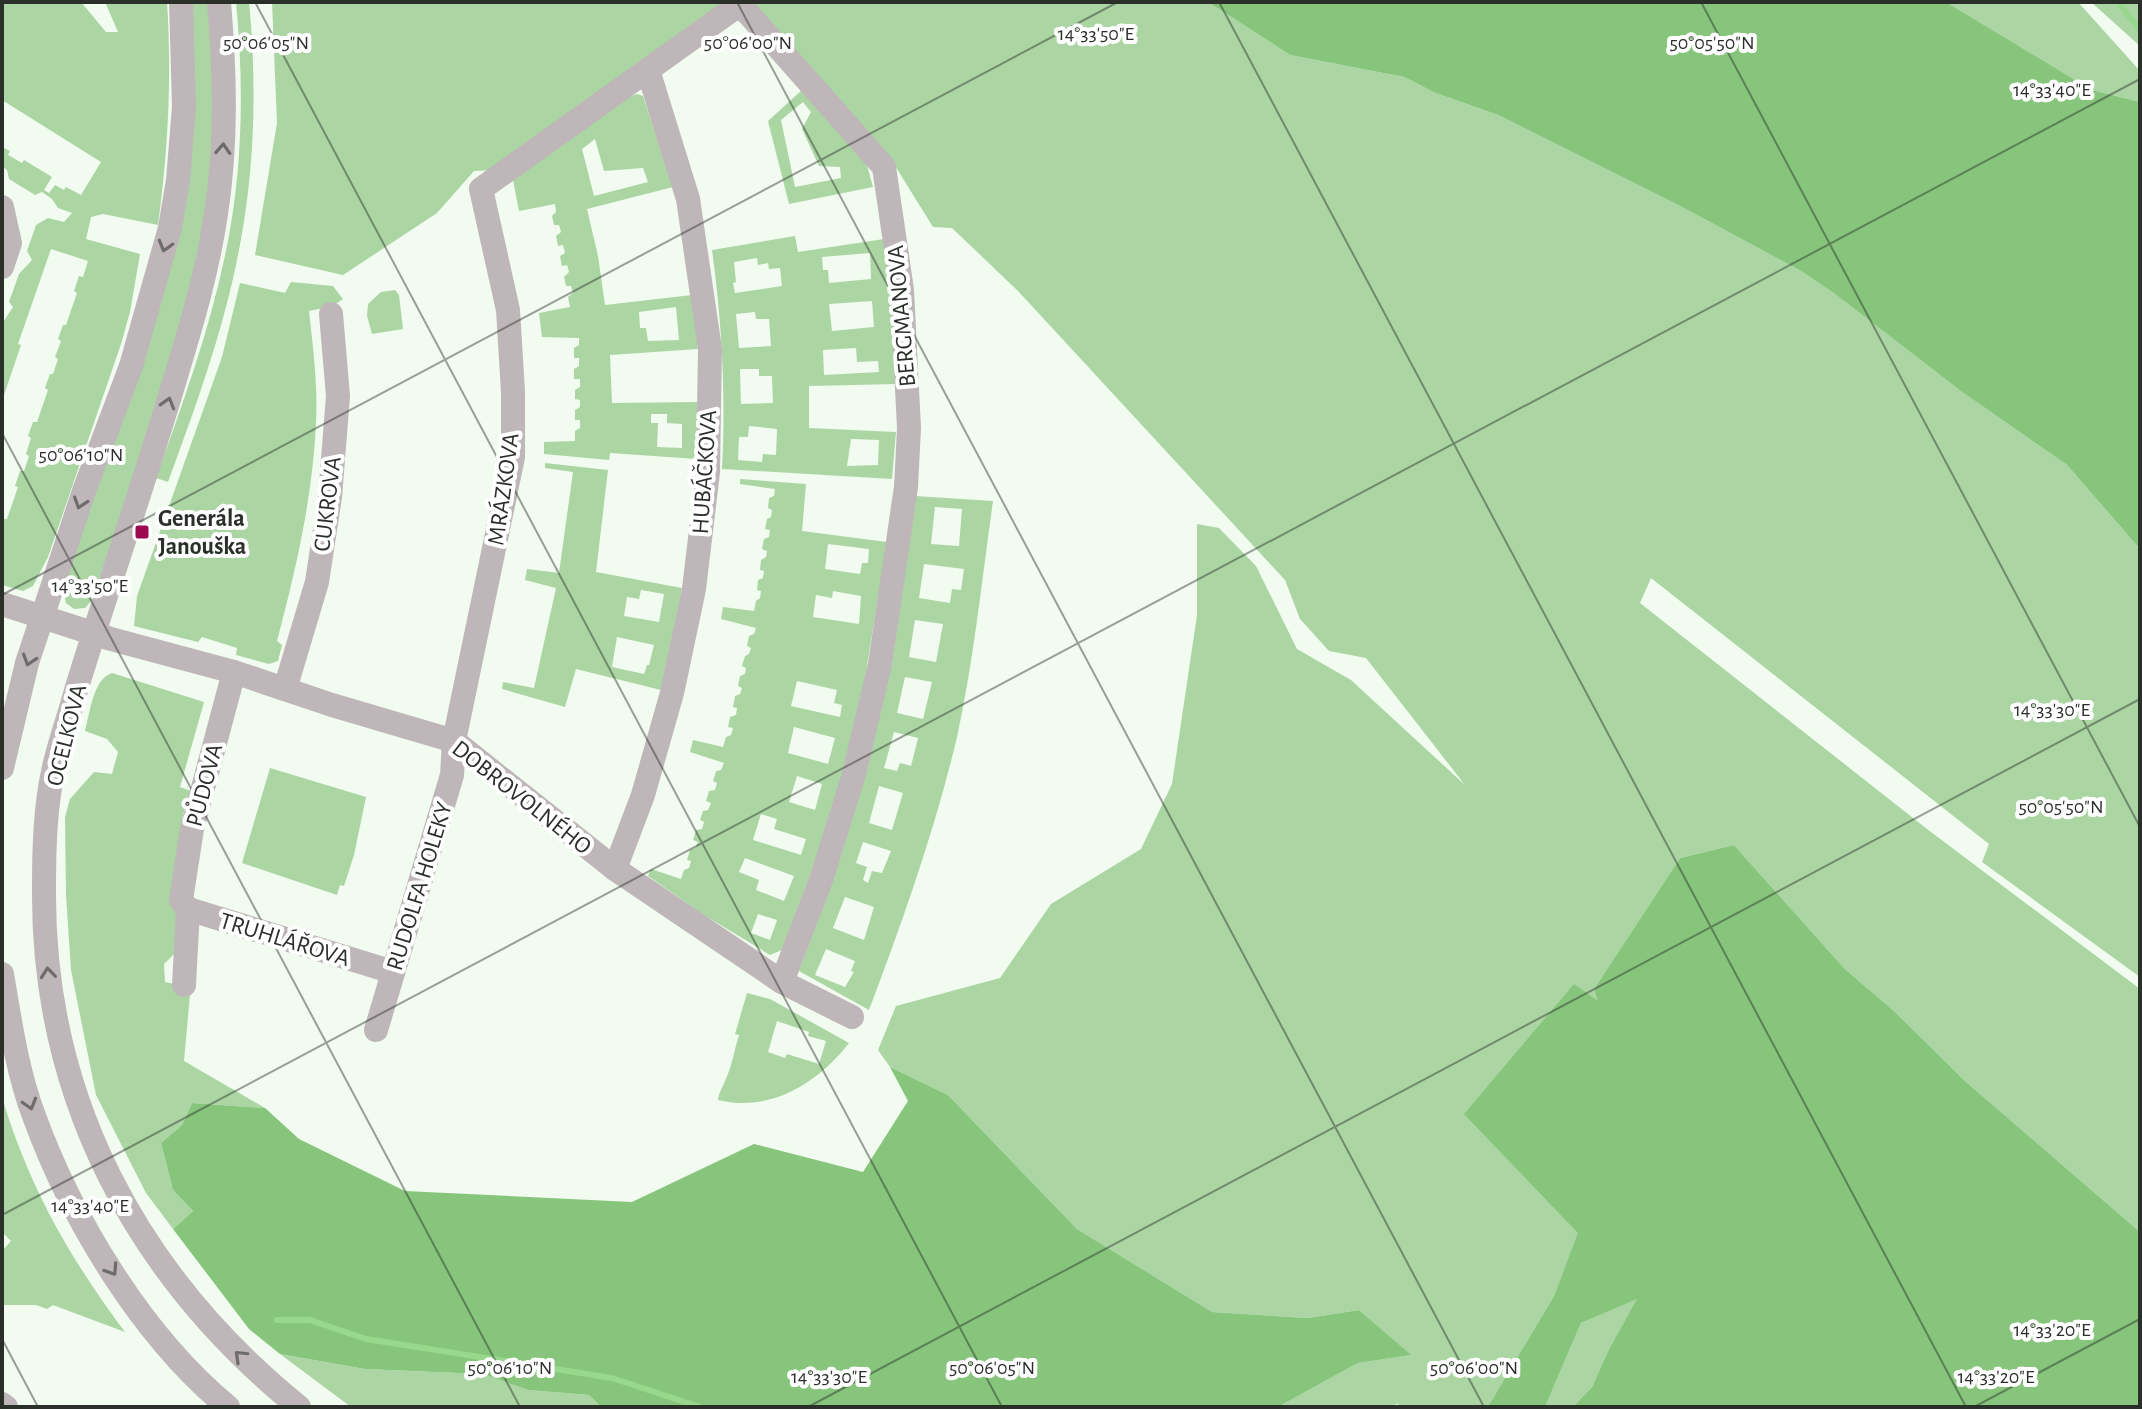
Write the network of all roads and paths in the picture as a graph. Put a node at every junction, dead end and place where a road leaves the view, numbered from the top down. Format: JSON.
{"nodes":[{"id":1,"x":181,"y":2,"type":"edge"},
{"id":2,"x":219,"y":2,"type":"edge"},
{"id":3,"x":648,"y":70,"type":"junction"},
{"id":4,"x":481,"y":189,"type":"joint"},
{"id":5,"x":2,"y":207,"type":"edge"},
{"id":6,"x":2,"y":267,"type":"edge"},
{"id":7,"x":331,"y":314,"type":"dead end"},
{"id":8,"x":2,"y":604,"type":"edge"},
{"id":9,"x":43,"y":618,"type":"junction"},
{"id":10,"x":102,"y":636,"type":"junction"},
{"id":11,"x":234,"y":672,"type":"junction"},
{"id":12,"x":285,"y":689,"type":"junction"},
{"id":13,"x":454,"y":741,"type":"junction"},
{"id":14,"x":2,"y":768,"type":"edge"},
{"id":15,"x":615,"y":869,"type":"junction"},
{"id":16,"x":185,"y":904,"type":"junction"},
{"id":17,"x":393,"y":972,"type":"junction"},
{"id":18,"x":2,"y":974,"type":"edge"},
{"id":19,"x":782,"y":982,"type":"junction"},
{"id":20,"x":184,"y":985,"type":"dead end"},
{"id":21,"x":852,"y":1017,"type":"dead end"},
{"id":22,"x":376,"y":1030,"type":"dead end"},
{"id":23,"x":228,"y":1407,"type":"edge"},
{"id":24,"x":299,"y":1407,"type":"edge"}],
"edges":[{"from":1,"to":9,"type":"street","one_way":true},
{"from":10,"to":2,"type":"street","name":"OCELKOVA","one_way":true},
{"from":3,"to":4,"type":"street","name":"BERGMANOVA"},
{"from":3,"to":15,"type":"street","name":"HUBÁČKOVA"},
{"from":3,"to":19,"type":"street","name":"BERGMANOVA"},
{"from":4,"to":13,"type":"street","name":"MRÁZKOVA"},
{"from":5,"to":6,"type":"street"},
{"from":7,"to":12,"type":"street","name":"CUKROVA"},
{"from":8,"to":9,"type":"street"},
{"from":9,"to":10,"type":"street"},
{"from":9,"to":14,"type":"street","one_way":true},
{"from":10,"to":11,"type":"street","name":"DOBROVOLNÉHO"},
{"from":24,"to":10,"type":"street","name":"OCELKOVA","one_way":true},
{"from":11,"to":12,"type":"street","name":"DOBROVOLNÉHO"},
{"from":11,"to":16,"type":"street","name":"PŮDOVA"},
{"from":12,"to":13,"type":"street","name":"DOBROVOLNÉHO"},
{"from":13,"to":15,"type":"street","name":"DOBROVOLNÉHO"},
{"from":13,"to":17,"type":"street","name":"RUDOLFA HOLEKY"},
{"from":15,"to":19,"type":"street","name":"DOBROVOLNÉHO"},
{"from":16,"to":17,"type":"street","name":"TRUHLÁŘOVA"},
{"from":16,"to":20,"type":"street","name":"PŮDOVA"},
{"from":17,"to":22,"type":"street","name":"RUDOLFA HOLEKY"},
{"from":18,"to":23,"type":"street","one_way":true},
{"from":19,"to":21,"type":"street","name":"DOBROVOLNÉHO"}]}
